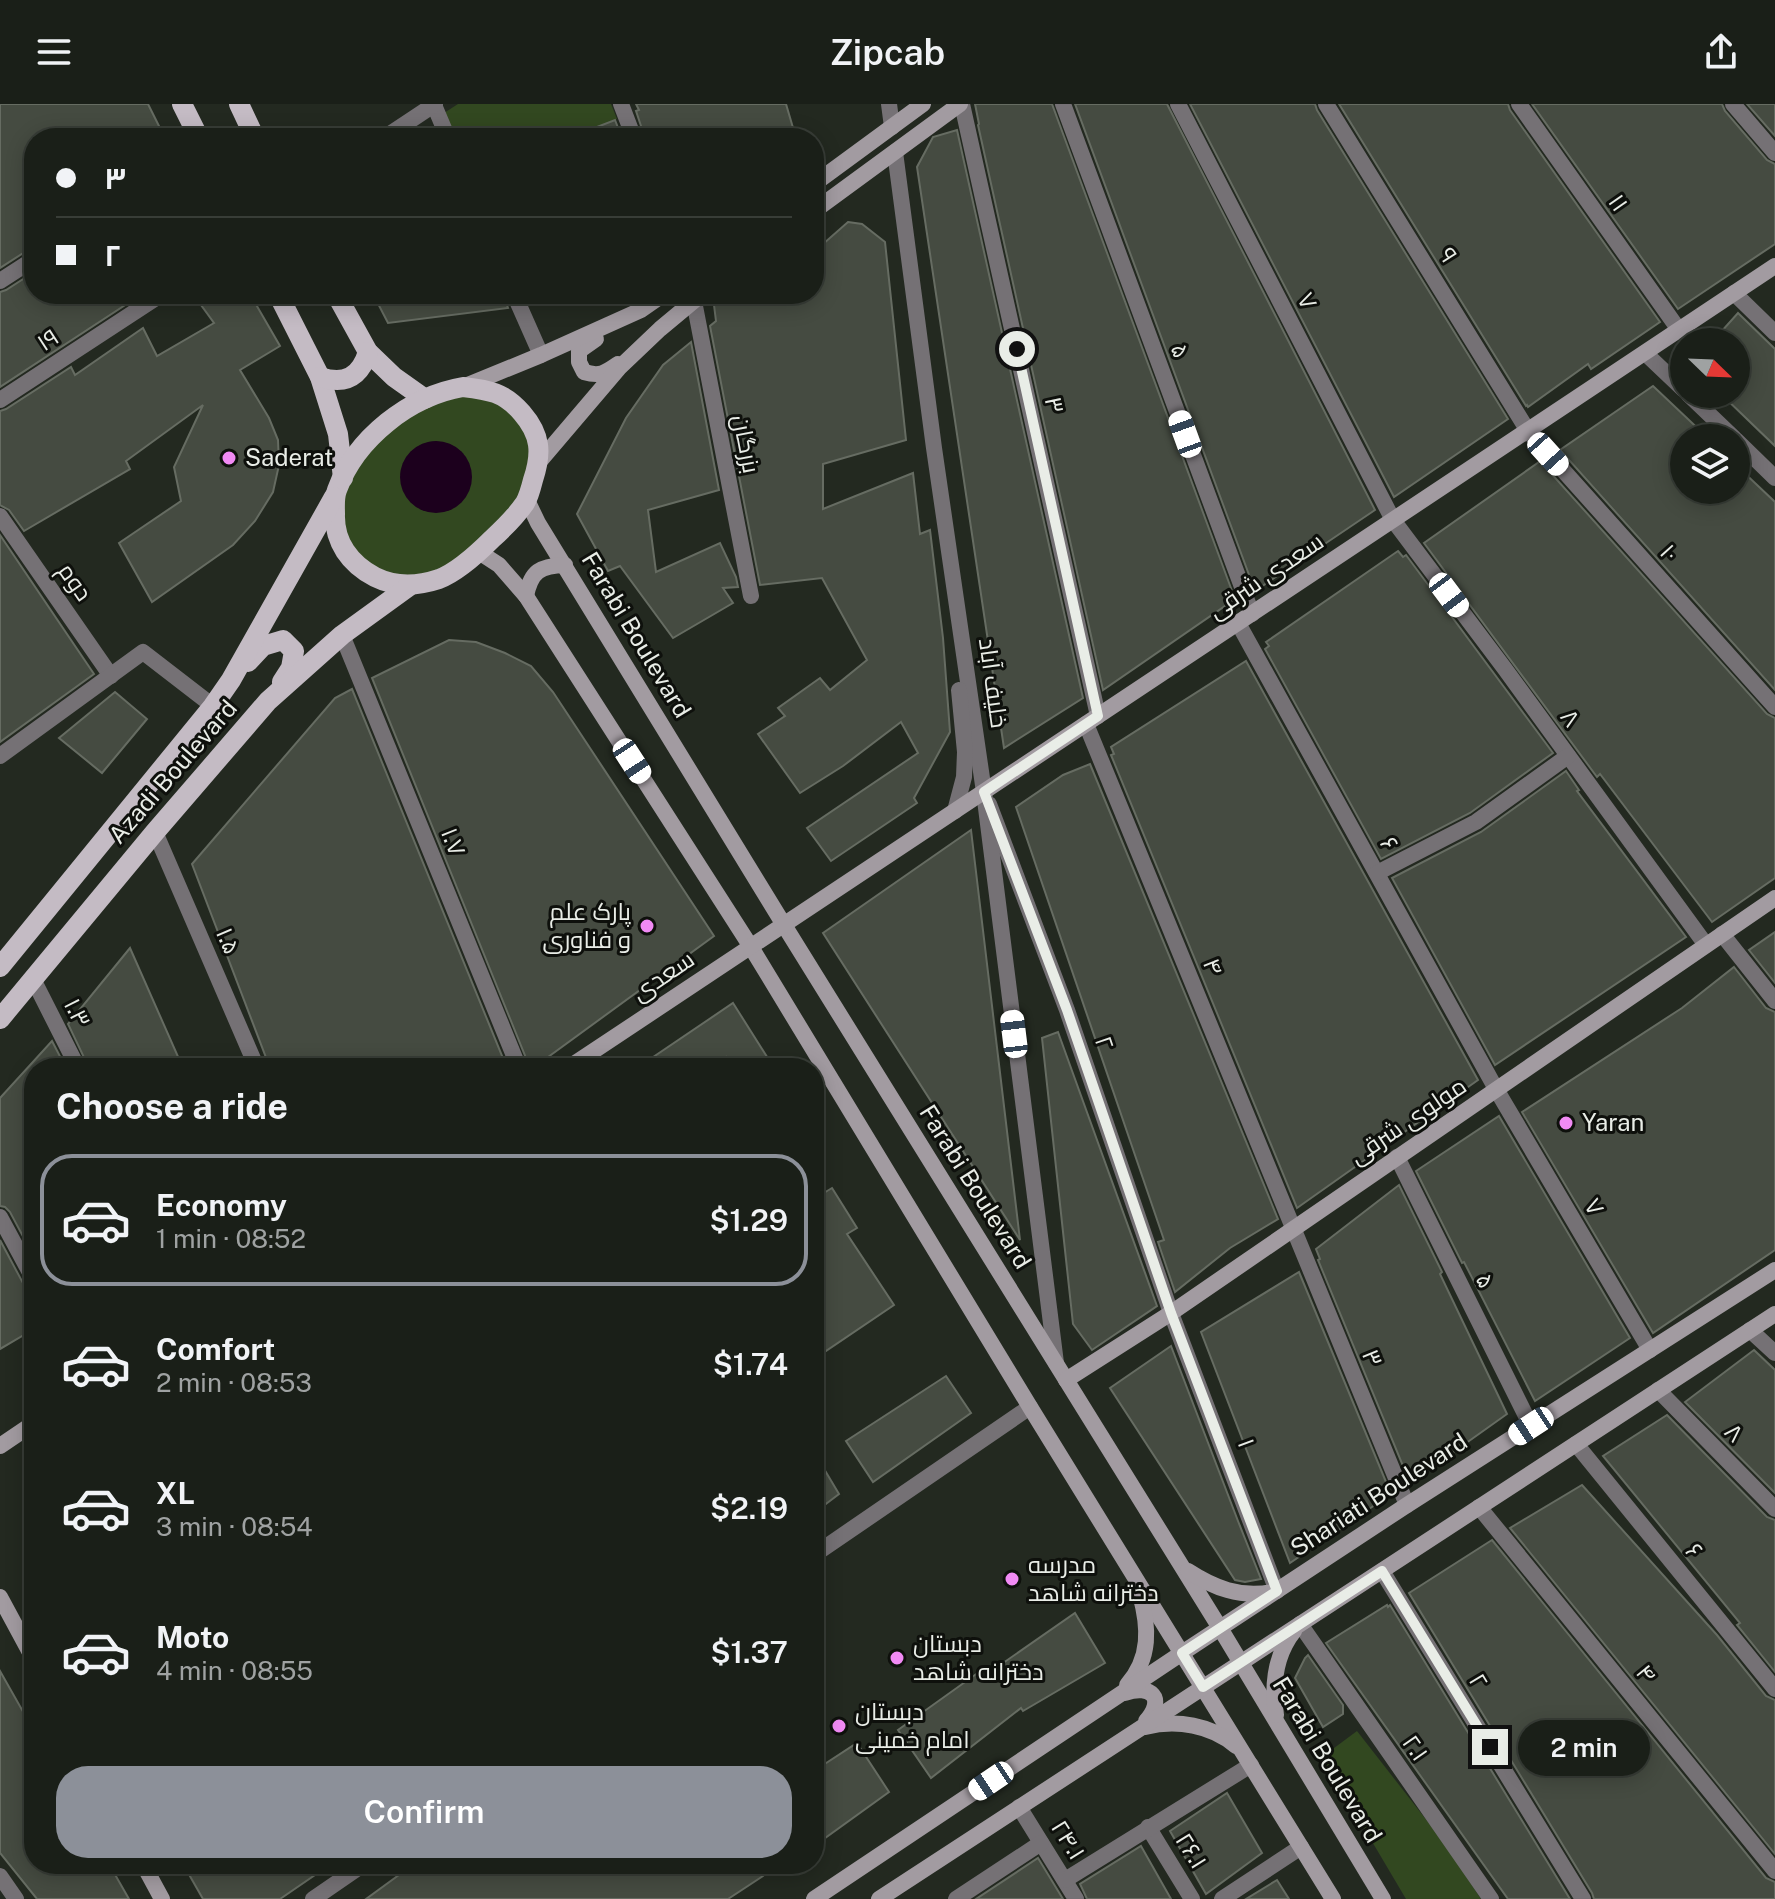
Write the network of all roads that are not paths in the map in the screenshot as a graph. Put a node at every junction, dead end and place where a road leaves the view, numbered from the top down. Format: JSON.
{"nodes":[{"id":1,"x":182,"y":104,"type":"edge"},
{"id":2,"x":239,"y":104,"type":"edge"},
{"id":3,"x":434,"y":104,"type":"edge"},
{"id":4,"x":621,"y":104,"type":"edge"},
{"id":5,"x":889,"y":104,"type":"edge"},
{"id":6,"x":923,"y":104,"type":"edge"},
{"id":7,"x":961,"y":104,"type":"edge"},
{"id":8,"x":1063,"y":104,"type":"edge"},
{"id":9,"x":1178,"y":104,"type":"edge"},
{"id":10,"x":1326,"y":104,"type":"edge"},
{"id":11,"x":1519,"y":104,"type":"edge"},
{"id":12,"x":1733,"y":104,"type":"edge"},
{"id":13,"x":892,"y":127,"type":"junction"},
{"id":14,"x":194,"y":128,"type":"edge"},
{"id":15,"x":250,"y":128,"type":"edge"},
{"id":16,"x":399,"y":128,"type":"edge"},
{"id":17,"x":444,"y":128,"type":"edge"},
{"id":18,"x":630,"y":128,"type":"edge"},
{"id":19,"x":895,"y":152,"type":"junction"},
{"id":20,"x":1775,"y":153,"type":"edge"},
{"id":21,"x":824,"y":177,"type":"edge"},
{"id":22,"x":824,"y":204,"type":"edge"},
{"id":23,"x":24,"y":265,"type":"edge"},
{"id":24,"x":1775,"y":266,"type":"edge"},
{"id":25,"x":0,"y":281,"type":"edge"},
{"id":26,"x":1734,"y":293,"type":"junction"},
{"id":27,"x":147,"y":304,"type":"edge"},
{"id":28,"x":283,"y":304,"type":"edge"},
{"id":29,"x":342,"y":304,"type":"edge"},
{"id":30,"x":518,"y":304,"type":"edge"},
{"id":31,"x":650,"y":304,"type":"edge"},
{"id":32,"x":690,"y":304,"type":"edge"},
{"id":33,"x":699,"y":304,"type":"edge"},
{"id":34,"x":641,"y":310,"type":"junction"},
{"id":35,"x":1678,"y":328,"type":"edge"},
{"id":36,"x":1682,"y":328,"type":"edge"},
{"id":37,"x":1775,"y":333,"type":"edge"},
{"id":38,"x":1670,"y":336,"type":"edge"},
{"id":39,"x":368,"y":352,"type":"junction"},
{"id":40,"x":635,"y":353,"type":"junction"},
{"id":41,"x":1645,"y":353,"type":"junction"},
{"id":42,"x":541,"y":355,"type":"junction"},
{"id":43,"x":320,"y":377,"type":"junction"},
{"id":44,"x":1670,"y":377,"type":"edge"},
{"id":45,"x":463,"y":387,"type":"junction"},
{"id":46,"x":425,"y":399,"type":"junction"},
{"id":47,"x":0,"y":400,"type":"edge"},
{"id":48,"x":1703,"y":408,"type":"edge"},
{"id":49,"x":1719,"y":424,"type":"edge"},
{"id":50,"x":1528,"y":431,"type":"junction"},
{"id":51,"x":1750,"y":454,"type":"edge"},
{"id":52,"x":539,"y":462,"type":"junction"},
{"id":53,"x":1775,"y":478,"type":"edge"},
{"id":54,"x":339,"y":486,"type":"junction"},
{"id":55,"x":527,"y":500,"type":"junction"},
{"id":56,"x":0,"y":516,"type":"edge"},
{"id":57,"x":1393,"y":520,"type":"junction"},
{"id":58,"x":479,"y":552,"type":"junction"},
{"id":59,"x":565,"y":565,"type":"junction"},
{"id":60,"x":411,"y":585,"type":"junction"},
{"id":61,"x":526,"y":596,"type":"junction"},
{"id":62,"x":751,"y":596,"type":"dead end"},
{"id":63,"x":1245,"y":618,"type":"junction"},
{"id":64,"x":342,"y":635,"type":"junction"},
{"id":65,"x":966,"y":666,"type":"junction"},
{"id":66,"x":111,"y":676,"type":"junction"},
{"id":67,"x":231,"y":680,"type":"junction"},
{"id":68,"x":268,"y":701,"type":"junction"},
{"id":69,"x":213,"y":706,"type":"junction"},
{"id":70,"x":1775,"y":707,"type":"edge"},
{"id":71,"x":1092,"y":720,"type":"junction"},
{"id":72,"x":0,"y":756,"type":"edge"},
{"id":73,"x":1568,"y":756,"type":"junction"},
{"id":74,"x":984,"y":792,"type":"junction"},
{"id":75,"x":955,"y":811,"type":"junction"},
{"id":76,"x":155,"y":832,"type":"junction"},
{"id":77,"x":1377,"y":873,"type":"junction"},
{"id":78,"x":1775,"y":898,"type":"edge"},
{"id":79,"x":784,"y":925,"type":"junction"},
{"id":80,"x":1722,"y":934,"type":"junction"},
{"id":81,"x":1706,"y":945,"type":"junction"},
{"id":82,"x":751,"y":947,"type":"junction"},
{"id":83,"x":0,"y":967,"type":"edge"},
{"id":84,"x":33,"y":979,"type":"junction"},
{"id":85,"x":1775,"y":1001,"type":"edge"},
{"id":86,"x":0,"y":1019,"type":"edge"},
{"id":87,"x":73,"y":1058,"type":"edge"},
{"id":88,"x":253,"y":1058,"type":"edge"},
{"id":89,"x":515,"y":1058,"type":"edge"},
{"id":90,"x":583,"y":1058,"type":"edge"},
{"id":91,"x":818,"y":1058,"type":"edge"},
{"id":92,"x":824,"y":1067,"type":"edge"},
{"id":93,"x":1496,"y":1089,"type":"junction"},
{"id":94,"x":1397,"y":1157,"type":"junction"},
{"id":95,"x":0,"y":1217,"type":"edge"},
{"id":96,"x":1293,"y":1229,"type":"junction"},
{"id":97,"x":24,"y":1261,"type":"edge"},
{"id":98,"x":1775,"y":1270,"type":"edge"},
{"id":99,"x":1171,"y":1313,"type":"junction"},
{"id":100,"x":1775,"y":1314,"type":"edge"},
{"id":101,"x":1750,"y":1330,"type":"junction"},
{"id":102,"x":1650,"y":1350,"type":"junction"},
{"id":103,"x":1775,"y":1353,"type":"edge"},
{"id":104,"x":1056,"y":1365,"type":"junction"},
{"id":105,"x":1066,"y":1380,"type":"junction"},
{"id":106,"x":1658,"y":1390,"type":"junction"},
{"id":107,"x":1030,"y":1407,"type":"junction"},
{"id":108,"x":1531,"y":1426,"type":"junction"},
{"id":109,"x":24,"y":1430,"type":"edge"},
{"id":110,"x":1576,"y":1444,"type":"junction"},
{"id":111,"x":0,"y":1446,"type":"edge"},
{"id":112,"x":1407,"y":1505,"type":"junction"},
{"id":113,"x":1479,"y":1507,"type":"junction"},
{"id":114,"x":1775,"y":1509,"type":"edge"},
{"id":115,"x":824,"y":1548,"type":"edge"},
{"id":116,"x":1182,"y":1567,"type":"junction"},
{"id":117,"x":1382,"y":1571,"type":"junction"},
{"id":118,"x":1138,"y":1581,"type":"junction"},
{"id":119,"x":1277,"y":1591,"type":"junction"},
{"id":120,"x":0,"y":1597,"type":"edge"},
{"id":121,"x":1300,"y":1624,"type":"junction"},
{"id":122,"x":1220,"y":1628,"type":"junction"},
{"id":123,"x":24,"y":1641,"type":"edge"},
{"id":124,"x":1182,"y":1653,"type":"junction"},
{"id":125,"x":1241,"y":1663,"type":"junction"},
{"id":126,"x":1203,"y":1687,"type":"junction"},
{"id":127,"x":1775,"y":1689,"type":"edge"},
{"id":128,"x":1117,"y":1696,"type":"junction"},
{"id":129,"x":1278,"y":1725,"type":"junction"},
{"id":130,"x":1140,"y":1728,"type":"junction"},
{"id":131,"x":1247,"y":1758,"type":"junction"},
{"id":132,"x":1019,"y":1807,"type":"junction"},
{"id":133,"x":1148,"y":1827,"type":"junction"},
{"id":134,"x":1041,"y":1843,"type":"junction"},
{"id":135,"x":1301,"y":1847,"type":"junction"},
{"id":136,"x":1775,"y":1871,"type":"edge"},
{"id":137,"x":148,"y":1874,"type":"edge"},
{"id":138,"x":350,"y":1874,"type":"edge"},
{"id":139,"x":0,"y":1876,"type":"edge"},
{"id":140,"x":1065,"y":1880,"type":"junction"},
{"id":141,"x":319,"y":1897,"type":"edge"},
{"id":142,"x":16,"y":1899,"type":"edge"},
{"id":143,"x":162,"y":1899,"type":"edge"},
{"id":144,"x":814,"y":1899,"type":"edge"},
{"id":145,"x":879,"y":1899,"type":"edge"},
{"id":146,"x":956,"y":1899,"type":"edge"},
{"id":147,"x":1076,"y":1899,"type":"edge"},
{"id":148,"x":1192,"y":1899,"type":"edge"},
{"id":149,"x":1222,"y":1899,"type":"edge"},
{"id":150,"x":1333,"y":1899,"type":"edge"},
{"id":151,"x":1383,"y":1899,"type":"edge"},
{"id":152,"x":1491,"y":1899,"type":"edge"},
{"id":153,"x":1583,"y":1899,"type":"edge"}],
"edges":[{"from":1,"to":14,"type":"main road"},
{"from":2,"to":15,"type":"main road"},
{"from":3,"to":16,"type":"street"},
{"from":3,"to":17,"type":"street"},
{"from":4,"to":18,"type":"street"},
{"from":5,"to":13,"type":"street"},
{"from":6,"to":13,"type":"main road"},
{"from":7,"to":19,"type":"main road"},
{"from":7,"to":71,"type":"street","name":"۳"},
{"from":8,"to":63,"type":"street","name":"۵"},
{"from":9,"to":57,"type":"street","name":"۷"},
{"from":10,"to":50,"type":"street","name":"۹"},
{"from":11,"to":35,"type":"street","name":"۱۱"},
{"from":12,"to":20,"type":"street"},
{"from":13,"to":21,"type":"main road"},
{"from":19,"to":22,"type":"main road"},
{"from":19,"to":65,"type":"street","name":"خلیف آباد"},
{"from":23,"to":25,"type":"street"},
{"from":24,"to":26,"type":"main road","name":"سعدی شرقی"},
{"from":26,"to":36,"type":"main road","name":"سعدی شرقی"},
{"from":26,"to":37,"type":"street"},
{"from":27,"to":47,"type":"street","name":"۱۹"},
{"from":28,"to":43,"type":"main road"},
{"from":29,"to":39,"type":"main road"},
{"from":30,"to":42,"type":"street"},
{"from":31,"to":34,"type":"main road"},
{"from":32,"to":40,"type":"main road"},
{"from":33,"to":62,"type":"street","name":"بزرگان"},
{"from":34,"to":40,"type":"main road"},
{"from":34,"to":42,"type":"main road"},
{"from":38,"to":41,"type":"main road","name":"سعدی شرقی"},
{"from":39,"to":43,"type":"main road"},
{"from":39,"to":46,"type":"main road"},
{"from":40,"to":52,"type":"main road"},
{"from":41,"to":44,"type":"street"},
{"from":41,"to":50,"type":"main road","name":"سعدی شرقی"},
{"from":42,"to":45,"type":"main road"},
{"from":43,"to":54,"type":"main road"},
{"from":45,"to":46,"type":"main road"},
{"from":45,"to":52,"type":"main road"},
{"from":46,"to":54,"type":"main road"},
{"from":48,"to":49,"type":"street"},
{"from":50,"to":57,"type":"main road","name":"سعدی شرقی"},
{"from":50,"to":70,"type":"street","name":"۱۰"},
{"from":51,"to":53,"type":"street"},
{"from":52,"to":55,"type":"main road"},
{"from":54,"to":60,"type":"main road"},
{"from":54,"to":67,"type":"main road","name":"Azadi Boulevard"},
{"from":55,"to":58,"type":"main road"},
{"from":55,"to":59,"type":"main road","name":"Farabi Boulevard"},
{"from":56,"to":66,"type":"street","name":"دوم"},
{"from":57,"to":63,"type":"main road","name":"سعدی شرقی"},
{"from":57,"to":73,"type":"street","name":"۸"},
{"from":58,"to":60,"type":"main road"},
{"from":58,"to":61,"type":"main road"},
{"from":59,"to":61,"type":"main road"},
{"from":59,"to":79,"type":"main road","name":"Farabi Boulevard"},
{"from":60,"to":64,"type":"main road","name":"Azadi Boulevard"},
{"from":61,"to":82,"type":"main road"},
{"from":63,"to":71,"type":"main road","name":"سعدی شرقی"},
{"from":63,"to":77,"type":"street","name":"۶"},
{"from":64,"to":68,"type":"main road","name":"Azadi Boulevard"},
{"from":64,"to":89,"type":"street","name":"۱.۷"},
{"from":65,"to":74,"type":"street","name":"خلیف آباد"},
{"from":65,"to":75,"type":"street"},
{"from":66,"to":69,"type":"street"},
{"from":66,"to":72,"type":"street"},
{"from":67,"to":68,"type":"main road"},
{"from":67,"to":69,"type":"main road","name":"Azadi Boulevard"},
{"from":68,"to":76,"type":"main road","name":"Azadi Boulevard"},
{"from":69,"to":83,"type":"main road","name":"Azadi Boulevard"},
{"from":71,"to":74,"type":"main road","name":"سعدی شرقی"},
{"from":71,"to":96,"type":"street","name":"۴"},
{"from":73,"to":77,"type":"street"},
{"from":73,"to":81,"type":"street","name":"۸"},
{"from":74,"to":75,"type":"main road","name":"سعدی شرقی"},
{"from":74,"to":99,"type":"street","name":"۲"},
{"from":74,"to":104,"type":"street","name":"خلیف آباد"},
{"from":75,"to":79,"type":"main road","name":"سعدی شرقی"},
{"from":76,"to":84,"type":"main road","name":"Azadi Boulevard"},
{"from":76,"to":88,"type":"street","name":"۱.۵"},
{"from":77,"to":93,"type":"street","name":"۶"},
{"from":78,"to":80,"type":"main road","name":"مولوی شرقی"},
{"from":79,"to":82,"type":"main road","name":"سعدی"},
{"from":79,"to":104,"type":"main road","name":"Farabi Boulevard"},
{"from":80,"to":81,"type":"main road","name":"مولوی شرقی"},
{"from":80,"to":85,"type":"street"},
{"from":81,"to":93,"type":"main road","name":"مولوی شرقی"},
{"from":82,"to":90,"type":"main road","name":"سعدی"},
{"from":82,"to":91,"type":"main road"},
{"from":84,"to":86,"type":"main road","name":"Azadi Boulevard"},
{"from":84,"to":87,"type":"street","name":"۱.۳"},
{"from":92,"to":107,"type":"main road"},
{"from":93,"to":94,"type":"main road","name":"مولوی شرقی"},
{"from":93,"to":102,"type":"street","name":"۷"},
{"from":94,"to":96,"type":"main road","name":"مولوی شرقی"},
{"from":94,"to":108,"type":"street","name":"۵"},
{"from":95,"to":97,"type":"street"},
{"from":96,"to":99,"type":"main road","name":"مولوی شرقی"},
{"from":96,"to":112,"type":"street","name":"۳"},
{"from":98,"to":102,"type":"main road","name":"Shariati Boulevard"},
{"from":99,"to":105,"type":"main road","name":"مولوی شرقی"},
{"from":99,"to":119,"type":"street","name":"۱"},
{"from":100,"to":101,"type":"main road"},
{"from":101,"to":103,"type":"street"},
{"from":101,"to":106,"type":"main road"},
{"from":102,"to":108,"type":"main road","name":"Shariati Boulevard"},
{"from":104,"to":105,"type":"main road","name":"Farabi Boulevard"},
{"from":105,"to":116,"type":"main road","name":"Farabi Boulevard"},
{"from":106,"to":110,"type":"main road"},
{"from":106,"to":114,"type":"street","name":"۸"},
{"from":107,"to":115,"type":"street"},
{"from":107,"to":118,"type":"main road"},
{"from":108,"to":112,"type":"main road","name":"Shariati Boulevard"},
{"from":109,"to":111,"type":"main road"},
{"from":110,"to":113,"type":"main road"},
{"from":110,"to":127,"type":"street","name":"۶"},
{"from":112,"to":119,"type":"main road","name":"Shariati Boulevard"},
{"from":113,"to":117,"type":"main road"},
{"from":113,"to":136,"type":"street","name":"۴"},
{"from":116,"to":119,"type":"main road"},
{"from":116,"to":122,"type":"main road","name":"Farabi Boulevard"},
{"from":117,"to":121,"type":"main road"},
{"from":117,"to":153,"type":"street","name":"۲"},
{"from":118,"to":124,"type":"main road"},
{"from":118,"to":128,"type":"main road"},
{"from":119,"to":122,"type":"main road","name":"Shariati Boulevard"},
{"from":120,"to":123,"type":"main road"},
{"from":121,"to":125,"type":"main road"},
{"from":121,"to":129,"type":"main road"},
{"from":121,"to":152,"type":"street","name":"۲.۱"},
{"from":122,"to":124,"type":"main road","name":"Shariati Boulevard"},
{"from":122,"to":125,"type":"main road","name":"Farabi Boulevard"},
{"from":124,"to":126,"type":"main road"},
{"from":124,"to":128,"type":"main road","name":"Shariati Boulevard"},
{"from":125,"to":126,"type":"main road"},
{"from":125,"to":129,"type":"main road","name":"Farabi Boulevard"},
{"from":126,"to":130,"type":"main road"},
{"from":126,"to":131,"type":"main road"},
{"from":128,"to":130,"type":"main road"},
{"from":128,"to":144,"type":"main road","name":"Shariati Boulevard"},
{"from":129,"to":151,"type":"main road","name":"Farabi Boulevard"},
{"from":130,"to":131,"type":"main road"},
{"from":130,"to":132,"type":"main road"},
{"from":131,"to":133,"type":"street"},
{"from":131,"to":135,"type":"main road"},
{"from":132,"to":134,"type":"street","name":"۲۴.۱"},
{"from":132,"to":145,"type":"main road"},
{"from":133,"to":140,"type":"street"},
{"from":133,"to":148,"type":"street","name":"۲۶.۱"},
{"from":134,"to":140,"type":"street","name":"۲۴.۱"},
{"from":134,"to":146,"type":"street"},
{"from":135,"to":149,"type":"street"},
{"from":135,"to":150,"type":"main road"},
{"from":137,"to":143,"type":"main road"},
{"from":138,"to":141,"type":"street"},
{"from":139,"to":142,"type":"street"},
{"from":140,"to":147,"type":"street","name":"۲۴.۱"}]}
